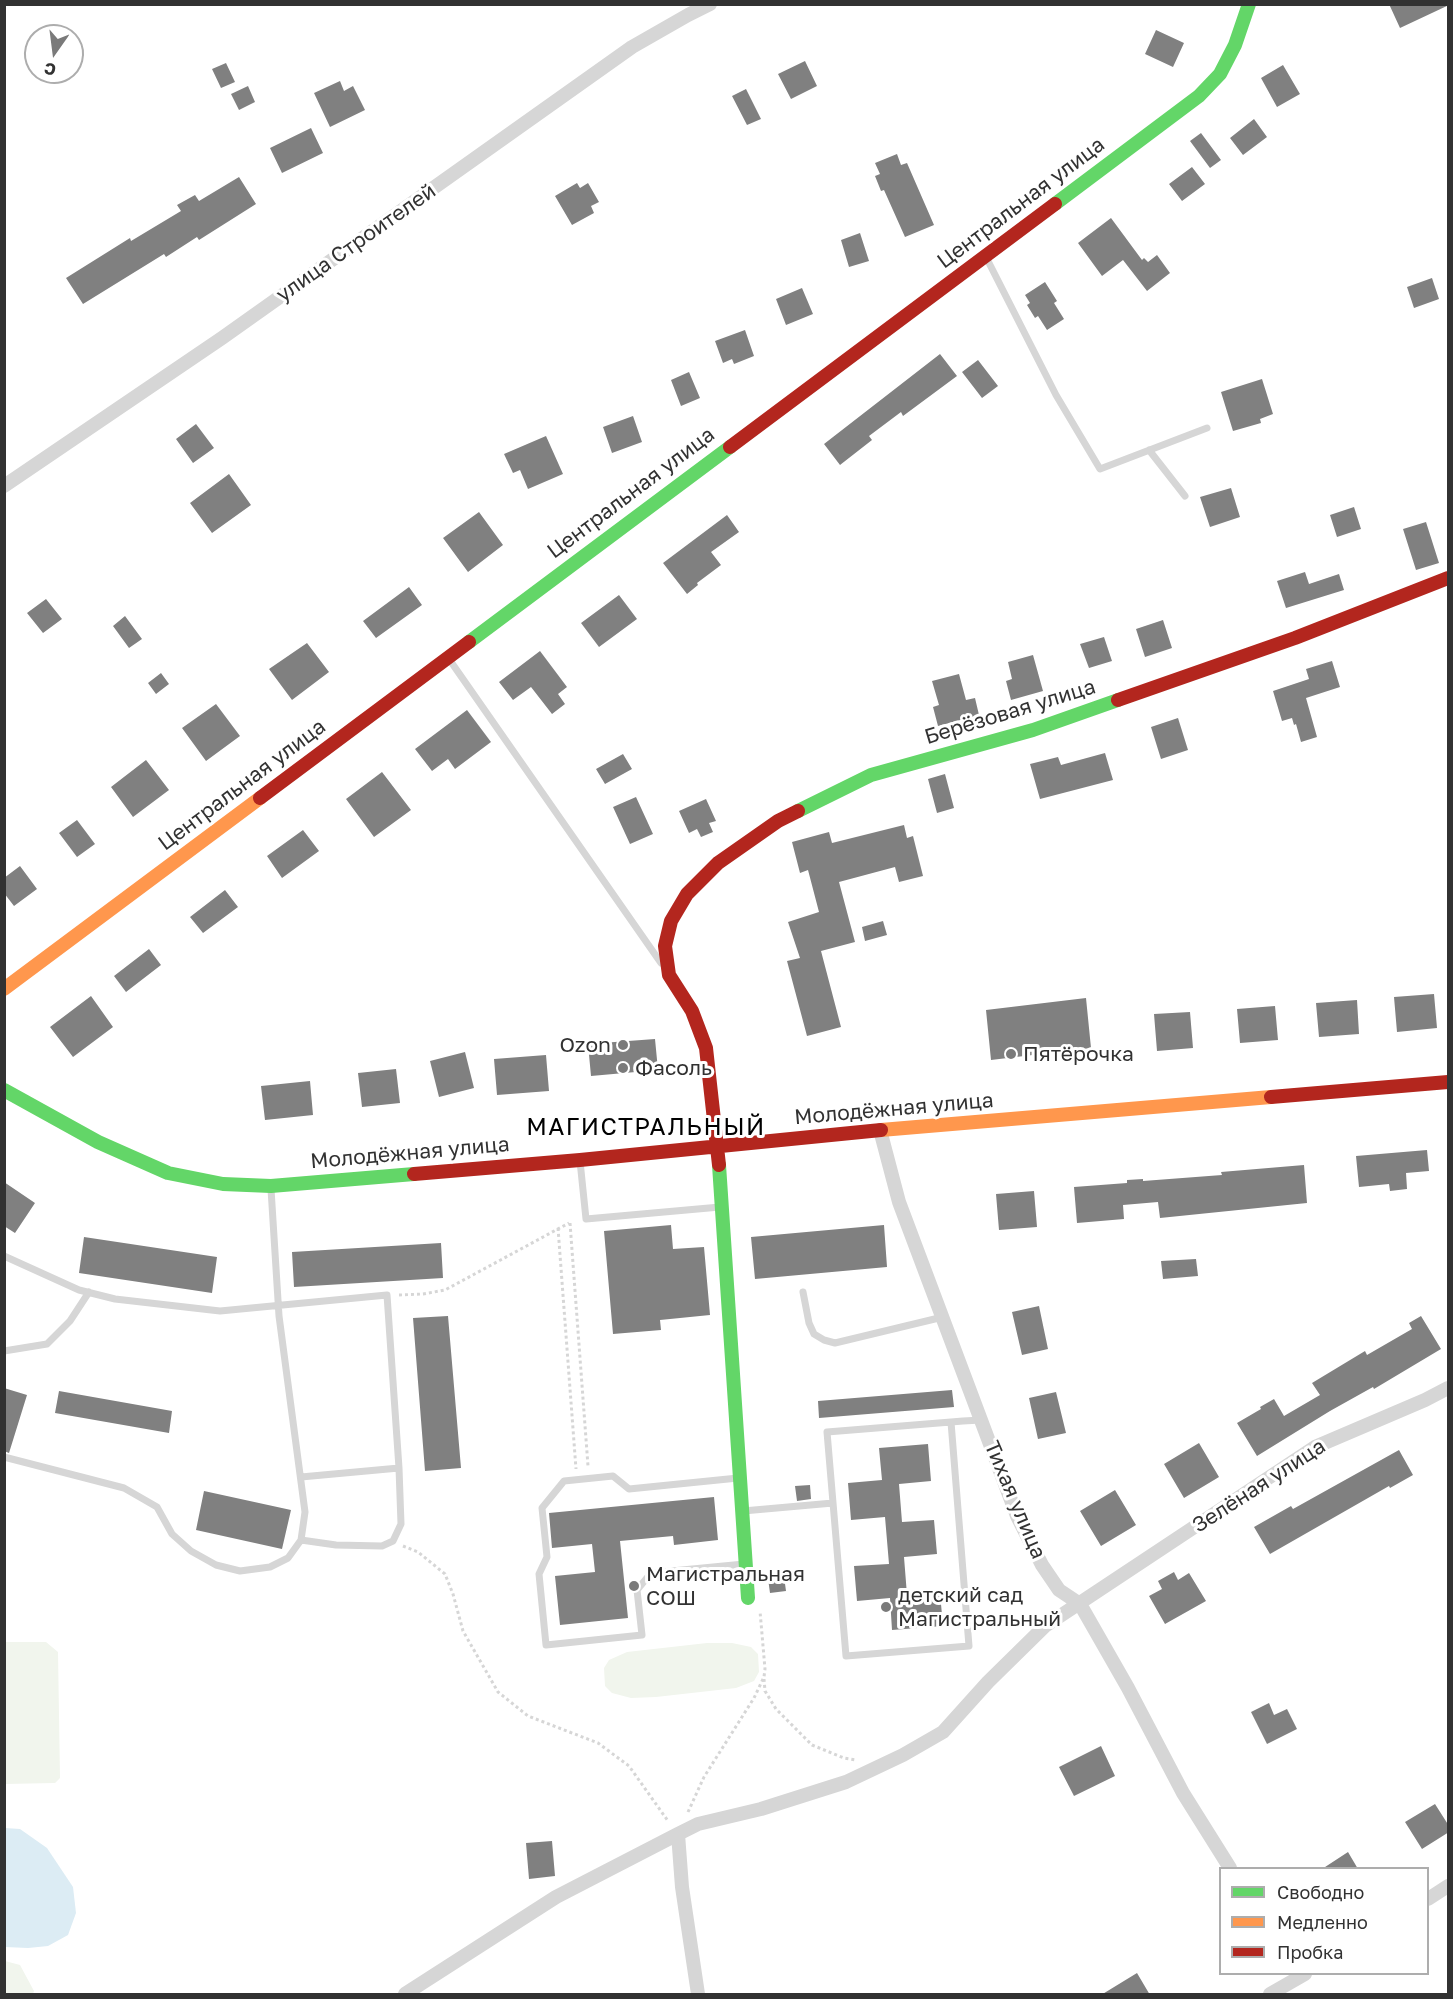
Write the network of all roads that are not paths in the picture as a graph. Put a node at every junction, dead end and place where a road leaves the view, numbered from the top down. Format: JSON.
{"nodes":[{"id":1,"x":710,"y":4,"type":"edge"},
{"id":2,"x":1249,"y":4,"type":"edge"},
{"id":3,"x":985,"y":255,"type":"junction"},
{"id":4,"x":1207,"y":428,"type":"dead end"},
{"id":5,"x":1149,"y":450,"type":"junction"},
{"id":6,"x":4,"y":486,"type":"edge"},
{"id":7,"x":1185,"y":496,"type":"dead end"},
{"id":8,"x":1449,"y":578,"type":"edge"},
{"id":9,"x":447,"y":657,"type":"junction"},
{"id":10,"x":669,"y":975,"type":"junction"},
{"id":11,"x":4,"y":989,"type":"edge"},
{"id":12,"x":1449,"y":1082,"type":"edge"},
{"id":13,"x":4,"y":1090,"type":"edge"},
{"id":14,"x":880,"y":1131,"type":"junction"},
{"id":15,"x":718,"y":1147,"type":"junction"},
{"id":16,"x":580,"y":1160,"type":"junction"},
{"id":17,"x":271,"y":1186,"type":"junction"},
{"id":18,"x":722,"y":1207,"type":"junction"},
{"id":19,"x":4,"y":1256,"type":"edge"},
{"id":20,"x":803,"y":1292,"type":"dead end"},
{"id":21,"x":89,"y":1293,"type":"junction"},
{"id":22,"x":278,"y":1304,"type":"junction"},
{"id":23,"x":943,"y":1317,"type":"junction"},
{"id":24,"x":4,"y":1351,"type":"edge"},
{"id":25,"x":1449,"y":1388,"type":"edge"},
{"id":26,"x":981,"y":1420,"type":"junction"},
{"id":27,"x":951,"y":1422,"type":"junction"},
{"id":28,"x":4,"y":1456,"type":"edge"},
{"id":29,"x":399,"y":1468,"type":"junction"},
{"id":30,"x":301,"y":1477,"type":"junction"},
{"id":31,"x":740,"y":1478,"type":"junction"},
{"id":32,"x":833,"y":1503,"type":"junction"},
{"id":33,"x":743,"y":1511,"type":"junction"},
{"id":34,"x":301,"y":1540,"type":"junction"},
{"id":35,"x":746,"y":1564,"type":"junction"},
{"id":36,"x":748,"y":1598,"type":"dead end"},
{"id":37,"x":1080,"y":1604,"type":"junction"},
{"id":38,"x":678,"y":1834,"type":"junction"},
{"id":39,"x":1229,"y":1867,"type":"edge"},
{"id":40,"x":1449,"y":1886,"type":"edge"},
{"id":41,"x":1429,"y":1898,"type":"edge"},
{"id":42,"x":1300,"y":1975,"type":"edge"},
{"id":43,"x":405,"y":1995,"type":"edge"},
{"id":44,"x":698,"y":1995,"type":"edge"},
{"id":45,"x":1270,"y":1995,"type":"edge"}],
"edges":[{"from":1,"to":6,"type":"street","name":"улица Строителей"},
{"from":2,"to":3,"type":"street","name":"Центральная улица"},
{"from":3,"to":5,"type":"lane"},
{"from":3,"to":9,"type":"street","name":"Центральная улица"},
{"from":4,"to":5,"type":"lane"},
{"from":5,"to":7,"type":"lane"},
{"from":8,"to":10,"type":"street","name":"Берёзовая улица"},
{"from":9,"to":10,"type":"lane"},
{"from":9,"to":11,"type":"street","name":"Центральная улица"},
{"from":10,"to":15,"type":"street"},
{"from":12,"to":14,"type":"street","name":"Молодёжная улица"},
{"from":13,"to":17,"type":"street","name":"Молодёжная улица"},
{"from":14,"to":15,"type":"street","name":"Молодёжная улица"},
{"from":14,"to":23,"type":"street","name":"Тихая улица"},
{"from":15,"to":16,"type":"street","name":"Молодёжная улица"},
{"from":15,"to":18,"type":"street"},
{"from":16,"to":17,"type":"street","name":"Молодёжная улица"},
{"from":16,"to":18,"type":"lane"},
{"from":17,"to":22,"type":"lane"},
{"from":18,"to":31,"type":"street"},
{"from":19,"to":21,"type":"lane"},
{"from":20,"to":23,"type":"lane"},
{"from":21,"to":22,"type":"lane"},
{"from":21,"to":24,"type":"lane"},
{"from":22,"to":29,"type":"lane"},
{"from":22,"to":30,"type":"lane"},
{"from":23,"to":26,"type":"street","name":"Тихая улица"},
{"from":25,"to":37,"type":"street","name":"Зелёная улица"},
{"from":26,"to":27,"type":"lane"},
{"from":26,"to":37,"type":"street","name":"Тихая улица"},
{"from":27,"to":32,"type":"lane"},
{"from":27,"to":32,"type":"lane"},
{"from":28,"to":34,"type":"lane"},
{"from":29,"to":30,"type":"lane"},
{"from":29,"to":34,"type":"lane"},
{"from":30,"to":34,"type":"lane"},
{"from":31,"to":33,"type":"street"},
{"from":31,"to":35,"type":"lane"},
{"from":32,"to":33,"type":"lane"},
{"from":33,"to":35,"type":"street"},
{"from":35,"to":36,"type":"street"},
{"from":37,"to":38,"type":"street","name":"Зелёная улица"},
{"from":37,"to":39,"type":"street","name":"Тихая улица"},
{"from":38,"to":43,"type":"street","name":"Зелёная улица"},
{"from":38,"to":44,"type":"street"},
{"from":40,"to":41,"type":"street"},
{"from":42,"to":45,"type":"street"}]}
